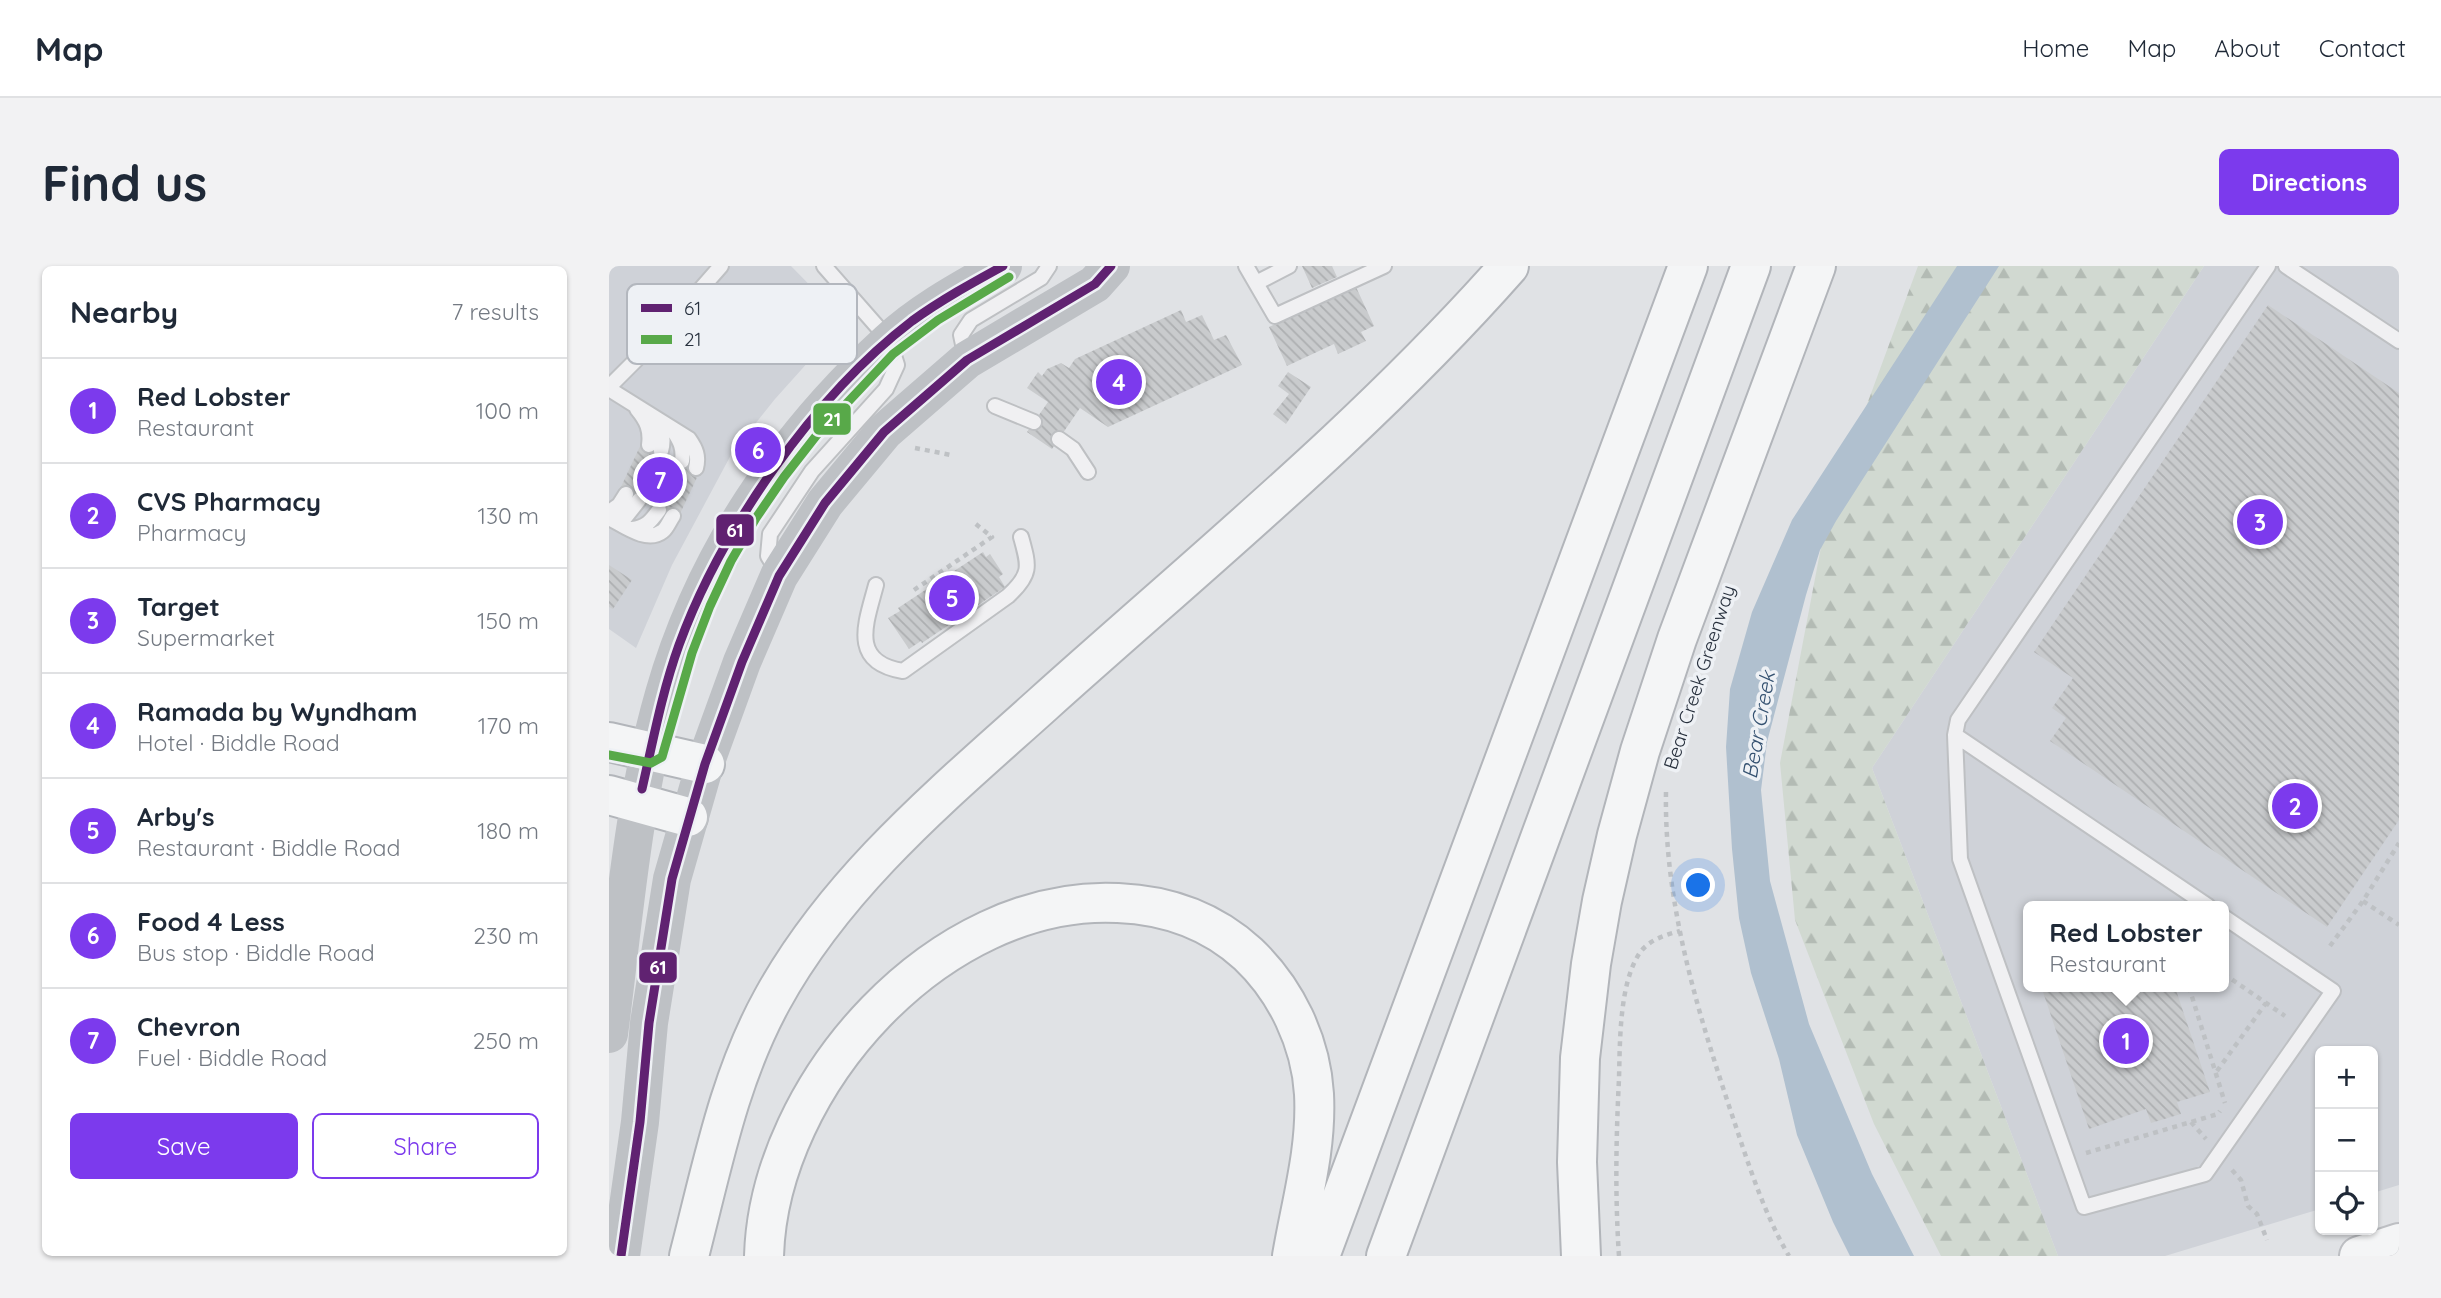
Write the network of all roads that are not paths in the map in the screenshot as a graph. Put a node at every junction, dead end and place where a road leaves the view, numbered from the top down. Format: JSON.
{"nodes":[{"id":1,"x":721,"y":266,"type":"edge"},
{"id":2,"x":824,"y":266,"type":"edge"},
{"id":3,"x":1003,"y":266,"type":"edge"},
{"id":4,"x":1049,"y":266,"type":"edge"},
{"id":5,"x":1111,"y":266,"type":"edge"},
{"id":6,"x":1246,"y":266,"type":"edge"},
{"id":7,"x":1289,"y":266,"type":"edge"},
{"id":8,"x":1384,"y":266,"type":"edge"},
{"id":9,"x":1509,"y":266,"type":"edge"},
{"id":10,"x":1688,"y":266,"type":"edge"},
{"id":11,"x":1751,"y":266,"type":"edge"},
{"id":12,"x":1816,"y":266,"type":"edge"},
{"id":13,"x":2268,"y":266,"type":"edge"},
{"id":14,"x":2286,"y":266,"type":"edge"},
{"id":15,"x":1256,"y":283,"type":"junction"},
{"id":16,"x":705,"y":284,"type":"edge"},
{"id":17,"x":840,"y":284,"type":"edge"},
{"id":18,"x":857,"y":304,"type":"edge"},
{"id":19,"x":889,"y":340,"type":"junction"},
{"id":20,"x":2399,"y":341,"type":"edge"},
{"id":21,"x":967,"y":360,"type":"junction"},
{"id":22,"x":633,"y":364,"type":"edge"},
{"id":23,"x":609,"y":388,"type":"edge"},
{"id":24,"x":633,"y":405,"type":"junction"},
{"id":25,"x":995,"y":406,"type":"dead end"},
{"id":26,"x":653,"y":417,"type":"junction"},
{"id":27,"x":1034,"y":422,"type":"dead end"},
{"id":28,"x":671,"y":428,"type":"junction"},
{"id":29,"x":1059,"y":439,"type":"dead end"},
{"id":30,"x":682,"y":461,"type":"dead end"},
{"id":31,"x":696,"y":468,"type":"dead end"},
{"id":32,"x":1088,"y":472,"type":"dead end"},
{"id":33,"x":632,"y":497,"type":"dead end"},
{"id":34,"x":659,"y":510,"type":"dead end"},
{"id":35,"x":673,"y":516,"type":"dead end"},
{"id":36,"x":612,"y":517,"type":"edge"},
{"id":37,"x":632,"y":529,"type":"junction"},
{"id":38,"x":1021,"y":537,"type":"dead end"},
{"id":39,"x":779,"y":576,"type":"junction"},
{"id":40,"x":876,"y":585,"type":"dead end"},
{"id":41,"x":1955,"y":735,"type":"junction"},
{"id":42,"x":609,"y":742,"type":"edge"},
{"id":43,"x":651,"y":751,"type":"junction"},
{"id":44,"x":705,"y":764,"type":"junction"},
{"id":45,"x":624,"y":799,"type":"edge"},
{"id":46,"x":688,"y":817,"type":"junction"},
{"id":47,"x":2201,"y":901,"type":"edge"},
{"id":48,"x":2229,"y":920,"type":"edge"},
{"id":49,"x":609,"y":1034,"type":"edge"},
{"id":50,"x":709,"y":1180,"type":"junction"},
{"id":51,"x":2399,"y":1243,"type":"edge"},
{"id":52,"x":621,"y":1256,"type":"edge"},
{"id":53,"x":689,"y":1256,"type":"edge"},
{"id":54,"x":706,"y":1256,"type":"edge"},
{"id":55,"x":764,"y":1256,"type":"edge"},
{"id":56,"x":1292,"y":1256,"type":"edge"},
{"id":57,"x":1320,"y":1256,"type":"edge"},
{"id":58,"x":1386,"y":1256,"type":"edge"},
{"id":59,"x":1581,"y":1256,"type":"edge"},
{"id":60,"x":2359,"y":1256,"type":"edge"}],
"edges":[{"from":1,"to":16,"type":"lane"},
{"from":2,"to":17,"type":"lane"},
{"from":3,"to":19,"type":"main road"},
{"from":4,"to":21,"type":"lane"},
{"from":5,"to":21,"type":"main road"},
{"from":6,"to":15,"type":"lane"},
{"from":7,"to":15,"type":"lane"},
{"from":8,"to":15,"type":"lane"},
{"from":9,"to":50,"type":"main road"},
{"from":10,"to":57,"type":"main road"},
{"from":11,"to":58,"type":"main road"},
{"from":12,"to":59,"type":"main road"},
{"from":13,"to":41,"type":"lane"},
{"from":14,"to":20,"type":"lane"},
{"from":18,"to":19,"type":"lane"},
{"from":19,"to":39,"type":"lane"},
{"from":19,"to":43,"type":"main road"},
{"from":21,"to":39,"type":"main road"},
{"from":22,"to":23,"type":"lane"},
{"from":23,"to":24,"type":"lane"},
{"from":24,"to":26,"type":"lane"},
{"from":24,"to":26,"type":"lane"},
{"from":25,"to":27,"type":"lane"},
{"from":26,"to":28,"type":"lane"},
{"from":28,"to":30,"type":"lane"},
{"from":28,"to":31,"type":"lane"},
{"from":29,"to":32,"type":"lane"},
{"from":33,"to":36,"type":"lane"},
{"from":34,"to":37,"type":"lane"},
{"from":35,"to":37,"type":"lane"},
{"from":36,"to":37,"type":"lane"},
{"from":38,"to":40,"type":"lane"},
{"from":39,"to":44,"type":"main road"},
{"from":41,"to":47,"type":"lane"},
{"from":41,"to":48,"type":"lane"},
{"from":42,"to":43,"type":"main road"},
{"from":43,"to":44,"type":"main road"},
{"from":43,"to":45,"type":"main road"},
{"from":44,"to":46,"type":"main road"},
{"from":45,"to":46,"type":"main road"},
{"from":45,"to":49,"type":"main road"},
{"from":46,"to":52,"type":"main road"},
{"from":50,"to":53,"type":"main road"},
{"from":50,"to":54,"type":"main road"},
{"from":51,"to":60,"type":"main road"},
{"from":55,"to":56,"type":"main road"}]}
